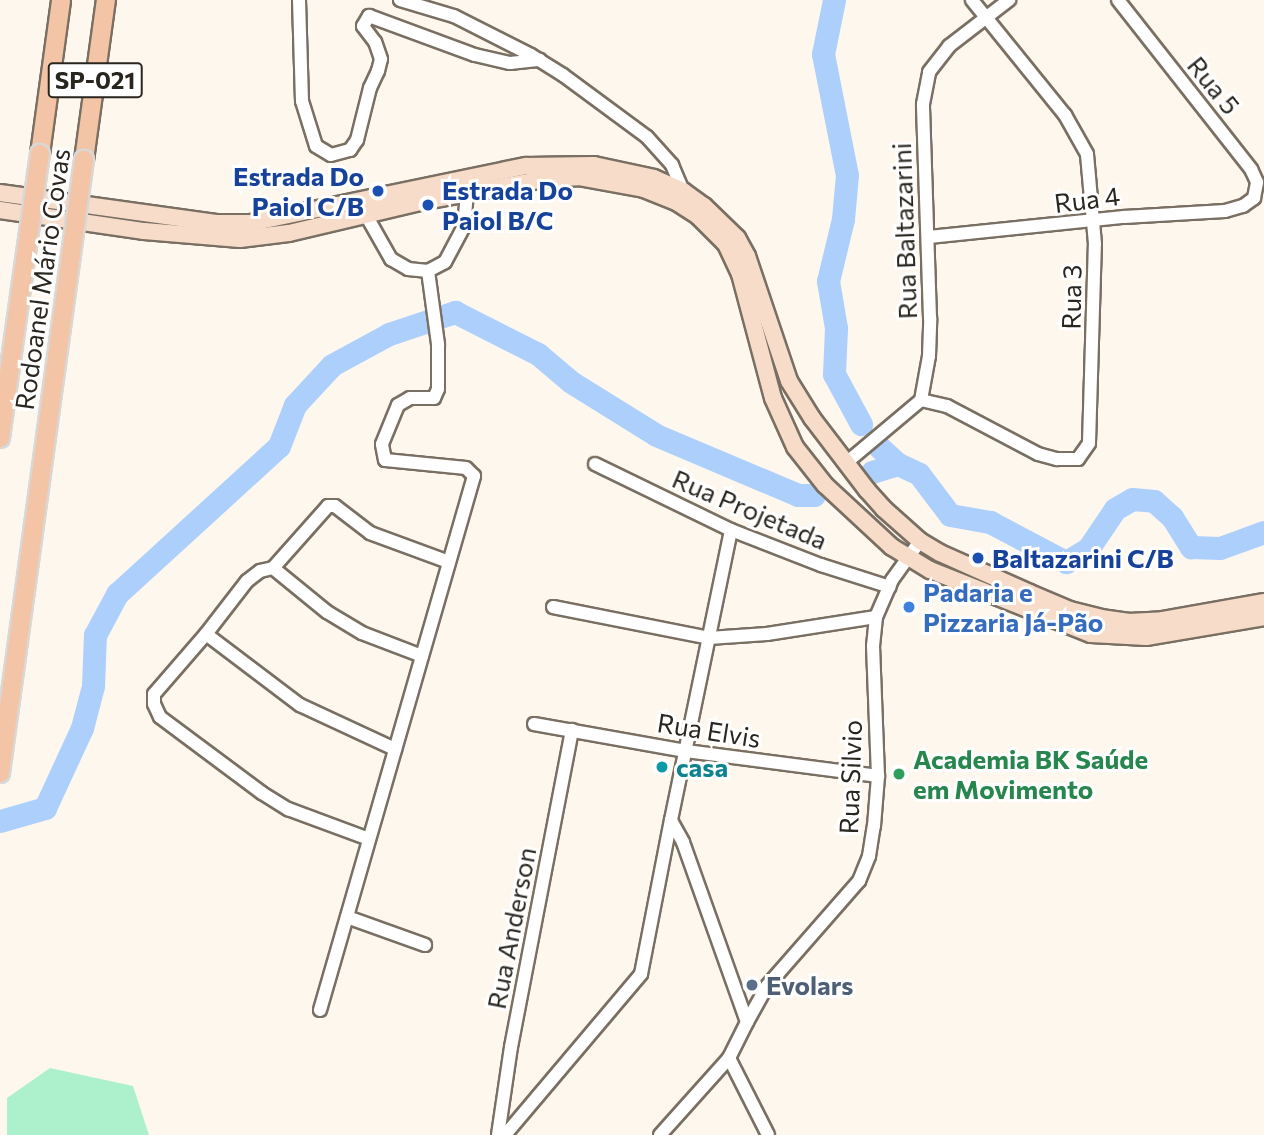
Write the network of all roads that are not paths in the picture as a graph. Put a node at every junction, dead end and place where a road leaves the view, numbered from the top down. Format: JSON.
{"nodes":[{"id":1,"x":61,"y":0,"type":"edge"},
{"id":2,"x":106,"y":0,"type":"edge"},
{"id":3,"x":299,"y":0,"type":"edge"},
{"id":4,"x":400,"y":0,"type":"edge"},
{"id":5,"x":972,"y":0,"type":"edge"},
{"id":6,"x":1009,"y":0,"type":"edge"},
{"id":7,"x":1118,"y":0,"type":"edge"},
{"id":8,"x":987,"y":18,"type":"junction"},
{"id":9,"x":540,"y":60,"type":"junction"},
{"id":10,"x":683,"y":191,"type":"junction"},
{"id":11,"x":0,"y":193,"type":"edge"},
{"id":12,"x":467,"y":193,"type":"junction"},
{"id":13,"x":1250,"y":203,"type":"joint"},
{"id":14,"x":0,"y":210,"type":"edge"},
{"id":15,"x":366,"y":215,"type":"junction"},
{"id":16,"x":1094,"y":222,"type":"junction"},
{"id":17,"x":929,"y":237,"type":"junction"},
{"id":18,"x":428,"y":271,"type":"junction"},
{"id":19,"x":921,"y":400,"type":"junction"},
{"id":20,"x":812,"y":418,"type":"junction"},
{"id":21,"x":789,"y":435,"type":"junction"},
{"id":22,"x":0,"y":438,"type":"edge"},
{"id":23,"x":846,"y":463,"type":"junction"},
{"id":24,"x":595,"y":464,"type":"dead end"},
{"id":25,"x":867,"y":490,"type":"junction"},
{"id":26,"x":843,"y":502,"type":"junction"},
{"id":27,"x":731,"y":530,"type":"junction"},
{"id":28,"x":920,"y":541,"type":"junction"},
{"id":29,"x":892,"y":547,"type":"junction"},
{"id":30,"x":909,"y":556,"type":"junction"},
{"id":31,"x":449,"y":562,"type":"junction"},
{"id":32,"x":273,"y":568,"type":"junction"},
{"id":33,"x":891,"y":583,"type":"junction"},
{"id":34,"x":1264,"y":602,"type":"edge"},
{"id":35,"x":553,"y":607,"type":"dead end"},
{"id":36,"x":876,"y":617,"type":"junction"},
{"id":37,"x":1264,"y":617,"type":"edge"},
{"id":38,"x":206,"y":634,"type":"junction"},
{"id":39,"x":709,"y":638,"type":"junction"},
{"id":40,"x":422,"y":656,"type":"junction"},
{"id":41,"x":534,"y":724,"type":"dead end"},
{"id":42,"x":572,"y":730,"type":"junction"},
{"id":43,"x":396,"y":749,"type":"junction"},
{"id":44,"x":686,"y":751,"type":"junction"},
{"id":45,"x":0,"y":773,"type":"edge"},
{"id":46,"x":878,"y":776,"type":"junction"},
{"id":47,"x":671,"y":820,"type":"junction"},
{"id":48,"x":369,"y":839,"type":"junction"},
{"id":49,"x":347,"y":917,"type":"junction"},
{"id":50,"x":425,"y":946,"type":"dead end"},
{"id":51,"x":320,"y":1010,"type":"dead end"},
{"id":52,"x":747,"y":1022,"type":"junction"},
{"id":53,"x":729,"y":1058,"type":"junction"},
{"id":54,"x":498,"y":1135,"type":"edge"},
{"id":55,"x":505,"y":1135,"type":"edge"},
{"id":56,"x":660,"y":1135,"type":"edge"},
{"id":57,"x":768,"y":1135,"type":"edge"}],
"edges":[{"from":1,"to":22,"type":"highway","name":"Rodoanel Mário Covas","number":"SP-021","bridge":true},
{"from":2,"to":45,"type":"highway","name":"Rodoanel Mário Covas","number":"SP-021","bridge":true},
{"from":3,"to":9,"type":"street"},
{"from":4,"to":9,"type":"street"},
{"from":5,"to":8,"type":"street","name":"Rua 3"},
{"from":6,"to":8,"type":"street","name":"Rua Baltazarini"},
{"from":7,"to":13,"type":"street","name":"Rua 5"},
{"from":8,"to":16,"type":"street","name":"Rua 3"},
{"from":8,"to":17,"type":"street","name":"Rua Baltazarini"},
{"from":9,"to":10,"type":"street"},
{"from":10,"to":11,"type":"main road"},
{"from":10,"to":20,"type":"main road"},
{"from":12,"to":15,"type":"main road"},
{"from":12,"to":18,"type":"street"},
{"from":12,"to":21,"type":"main road"},
{"from":13,"to":16,"type":"street","name":"Rua 4"},
{"from":14,"to":15,"type":"main road"},
{"from":15,"to":18,"type":"street"},
{"from":16,"to":17,"type":"street","name":"Rua 4"},
{"from":16,"to":19,"type":"street","name":"Rua 3"},
{"from":17,"to":19,"type":"street","name":"Rua Baltazarini"},
{"from":18,"to":31,"type":"street"},
{"from":19,"to":23,"type":"street"},
{"from":20,"to":21,"type":"main road"},
{"from":20,"to":23,"type":"main road"},
{"from":21,"to":26,"type":"main road"},
{"from":23,"to":25,"type":"main road"},
{"from":24,"to":27,"type":"street","name":"Rua Projetada"},
{"from":25,"to":26,"type":"main road"},
{"from":25,"to":28,"type":"main road"},
{"from":26,"to":29,"type":"main road"},
{"from":27,"to":33,"type":"street","name":"Rua Projetada"},
{"from":27,"to":39,"type":"street"},
{"from":28,"to":30,"type":"street","name":"Rua Silvio"},
{"from":28,"to":34,"type":"main road"},
{"from":29,"to":30,"type":"main road"},
{"from":29,"to":33,"type":"street","name":"Rua Silvio"},
{"from":30,"to":33,"type":"street","name":"Rua Silvio"},
{"from":30,"to":37,"type":"main road"},
{"from":31,"to":32,"type":"street"},
{"from":31,"to":40,"type":"street"},
{"from":32,"to":38,"type":"street"},
{"from":32,"to":40,"type":"street"},
{"from":33,"to":36,"type":"street","name":"Rua Silvio"},
{"from":35,"to":39,"type":"street"},
{"from":36,"to":39,"type":"street"},
{"from":36,"to":46,"type":"street","name":"Rua Silvio"},
{"from":38,"to":43,"type":"street"},
{"from":38,"to":48,"type":"street"},
{"from":39,"to":44,"type":"street"},
{"from":40,"to":43,"type":"street"},
{"from":41,"to":42,"type":"street","name":"Rua Elvis"},
{"from":42,"to":44,"type":"street","name":"Rua Elvis"},
{"from":42,"to":54,"type":"street","name":"Rua Anderson"},
{"from":43,"to":48,"type":"street"},
{"from":44,"to":46,"type":"street","name":"Rua Elvis"},
{"from":44,"to":47,"type":"street"},
{"from":46,"to":52,"type":"street","name":"Rua Silvio"},
{"from":47,"to":52,"type":"street"},
{"from":47,"to":55,"type":"street"},
{"from":48,"to":49,"type":"street"},
{"from":49,"to":50,"type":"street"},
{"from":49,"to":51,"type":"street"},
{"from":52,"to":53,"type":"street","name":"Rua Silvio"},
{"from":53,"to":56,"type":"street","name":"Rua Silvio"},
{"from":53,"to":57,"type":"street"}]}
